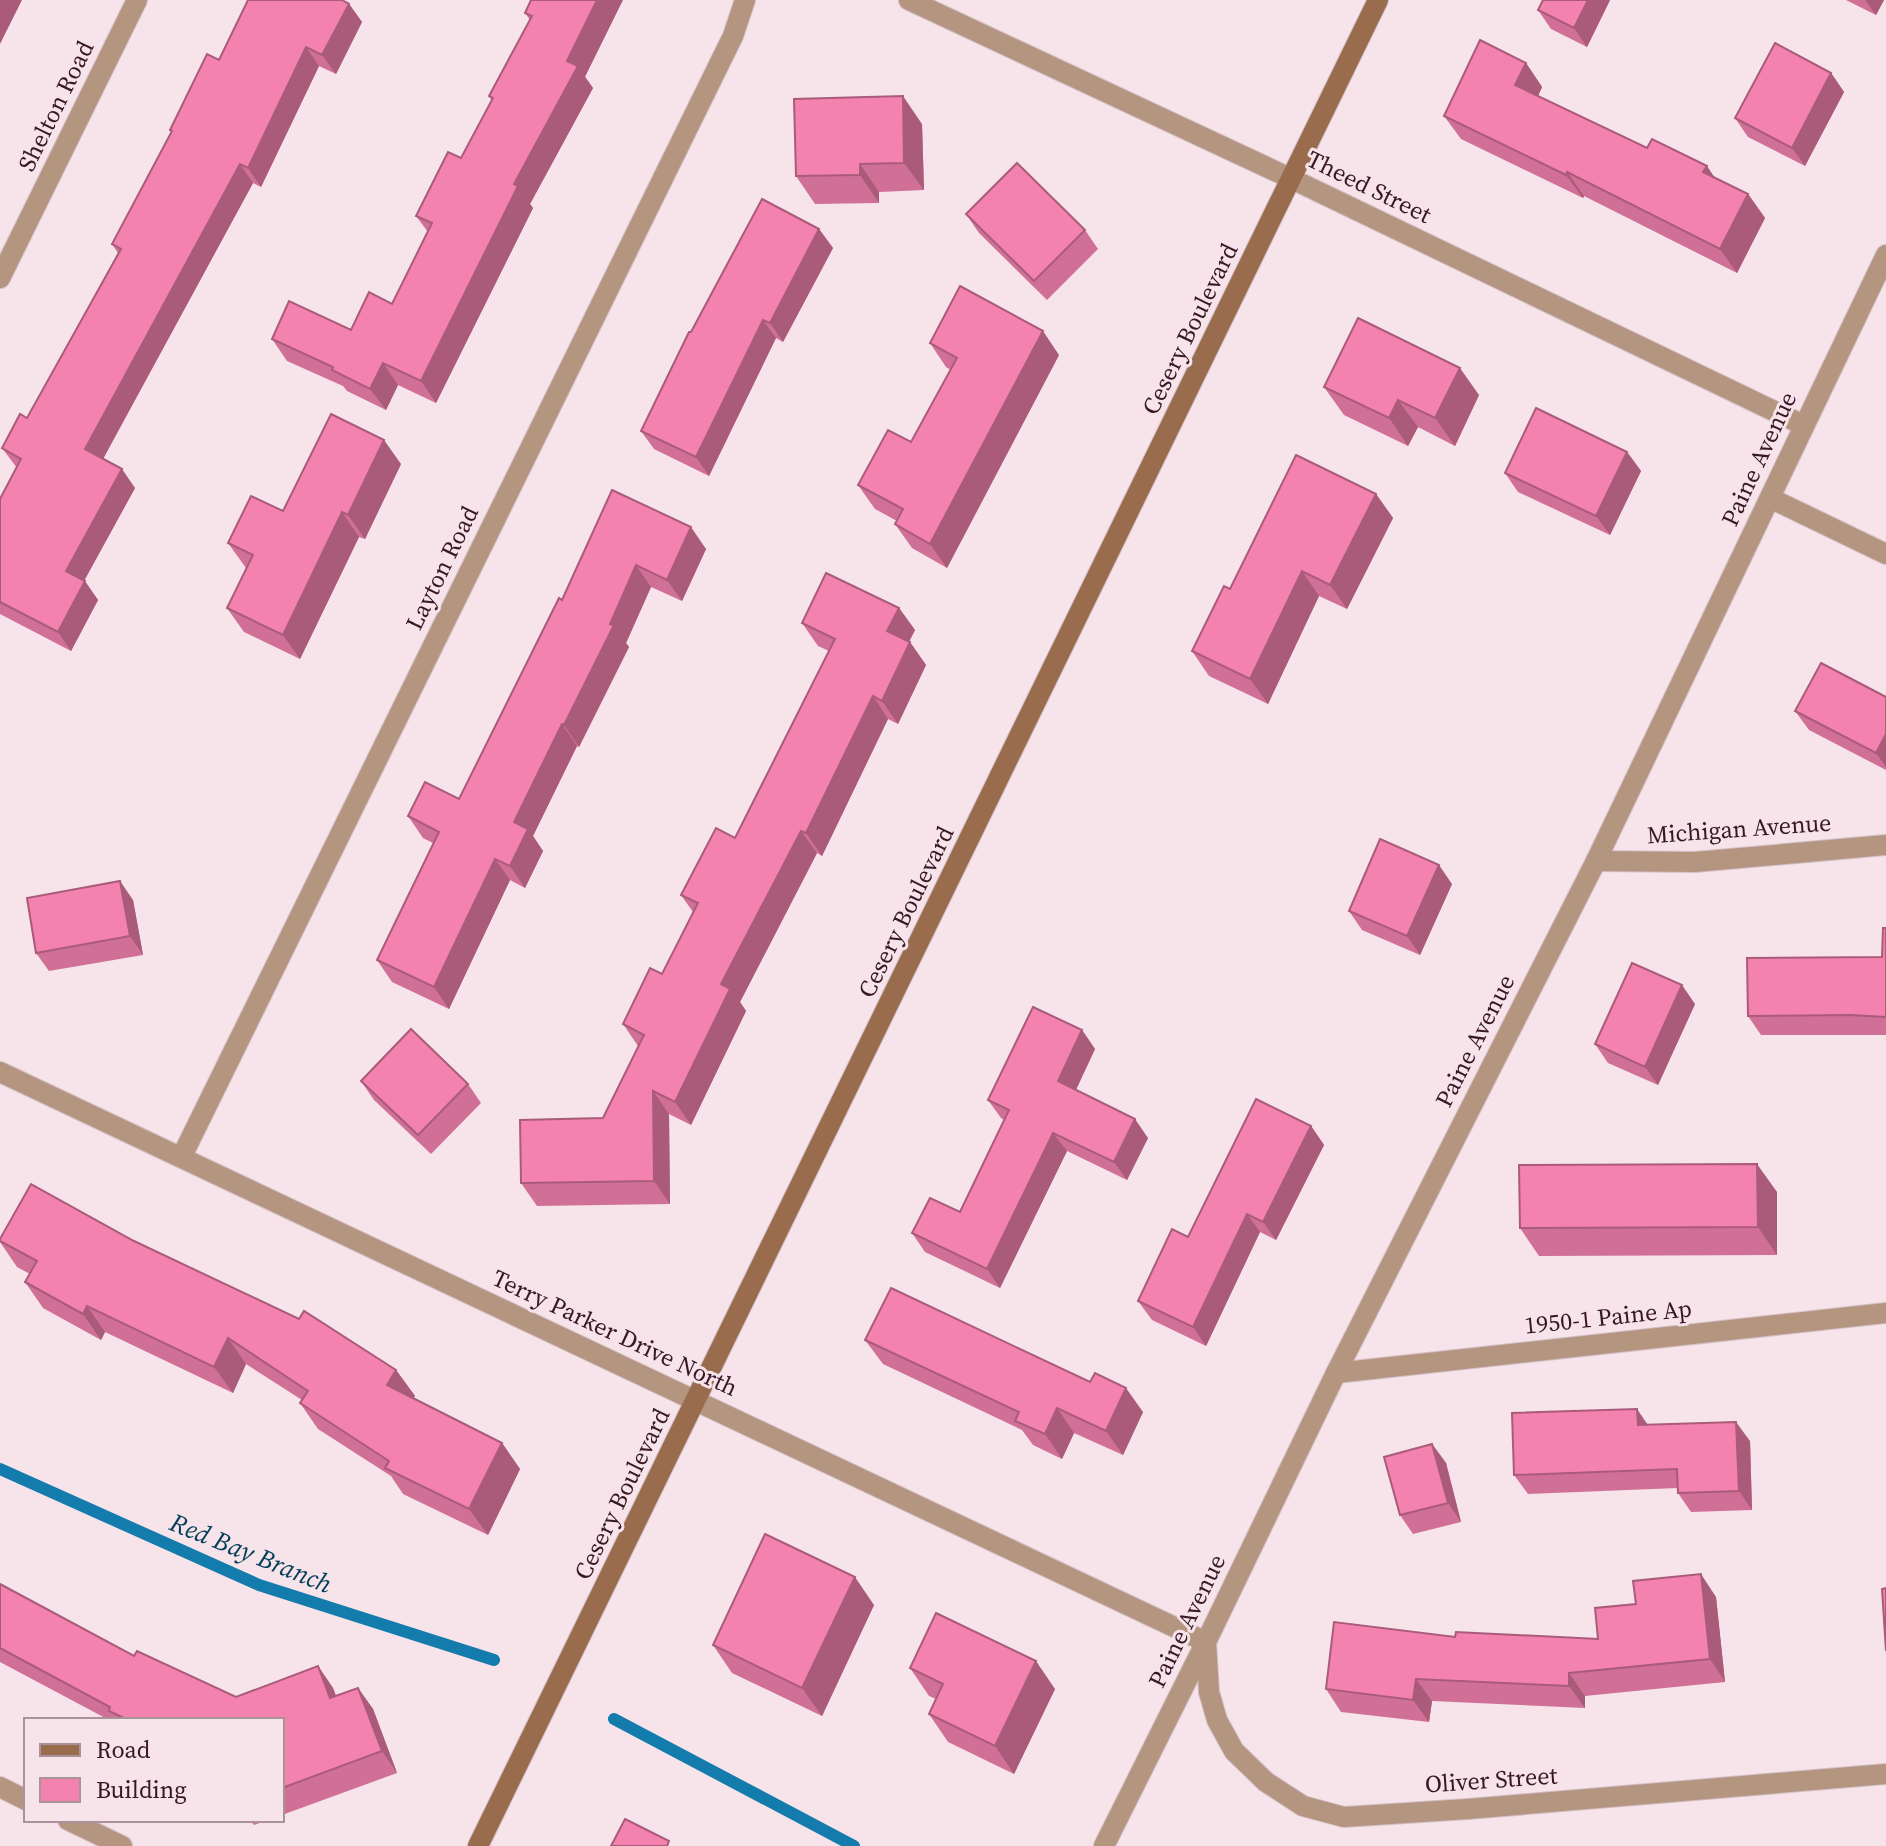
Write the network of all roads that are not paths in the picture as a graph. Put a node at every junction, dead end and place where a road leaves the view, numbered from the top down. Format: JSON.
{"nodes":[{"id":1,"x":137,"y":0,"type":"edge"},
{"id":2,"x":745,"y":0,"type":"edge"},
{"id":3,"x":909,"y":0,"type":"edge"},
{"id":4,"x":1378,"y":0,"type":"edge"},
{"id":5,"x":1292,"y":179,"type":"junction"},
{"id":6,"x":1886,"y":255,"type":"edge"},
{"id":7,"x":0,"y":278,"type":"edge"},
{"id":8,"x":1803,"y":425,"type":"junction"},
{"id":9,"x":1770,"y":498,"type":"junction"},
{"id":10,"x":1886,"y":554,"type":"edge"},
{"id":11,"x":1886,"y":845,"type":"edge"},
{"id":12,"x":1596,"y":861,"type":"junction"},
{"id":13,"x":0,"y":1072,"type":"edge"},
{"id":14,"x":182,"y":1156,"type":"junction"},
{"id":15,"x":1886,"y":1313,"type":"edge"},
{"id":16,"x":1336,"y":1373,"type":"junction"},
{"id":17,"x":697,"y":1400,"type":"junction"},
{"id":18,"x":1206,"y":1642,"type":"junction"},
{"id":19,"x":1886,"y":1774,"type":"edge"},
{"id":20,"x":0,"y":1787,"type":"edge"},
{"id":21,"x":24,"y":1799,"type":"edge"},
{"id":22,"x":72,"y":1822,"type":"edge"},
{"id":23,"x":122,"y":1846,"type":"edge"},
{"id":24,"x":478,"y":1846,"type":"edge"},
{"id":25,"x":1104,"y":1846,"type":"edge"}],
"edges":[{"from":1,"to":7,"type":"street","name":"Shelton Road"},
{"from":2,"to":14,"type":"street","name":"Layton Road"},
{"from":3,"to":5,"type":"street","name":"Theed Street"},
{"from":4,"to":5,"type":"main road","name":"Cesery Boulevard"},
{"from":5,"to":8,"type":"street","name":"Theed Street"},
{"from":5,"to":17,"type":"main road","name":"Cesery Boulevard"},
{"from":6,"to":8,"type":"street","name":"Paine Avenue"},
{"from":8,"to":9,"type":"street","name":"Paine Avenue"},
{"from":9,"to":10,"type":"street"},
{"from":9,"to":12,"type":"street","name":"Paine Avenue"},
{"from":11,"to":12,"type":"street","name":"Michigan Avenue"},
{"from":12,"to":16,"type":"street","name":"Paine Avenue"},
{"from":13,"to":14,"type":"street","name":"Terry Parker Drive North"},
{"from":14,"to":17,"type":"street","name":"Terry Parker Drive North"},
{"from":15,"to":16,"type":"street","name":"1950-1 Paine Ap"},
{"from":16,"to":18,"type":"street","name":"Paine Avenue"},
{"from":17,"to":18,"type":"street","name":"Terry Parker Drive North"},
{"from":17,"to":24,"type":"main road","name":"Cesery Boulevard"},
{"from":18,"to":19,"type":"street","name":"Oliver Street"},
{"from":18,"to":25,"type":"street","name":"Paine Avenue"},
{"from":20,"to":21,"type":"street"},
{"from":22,"to":23,"type":"street"}]}
